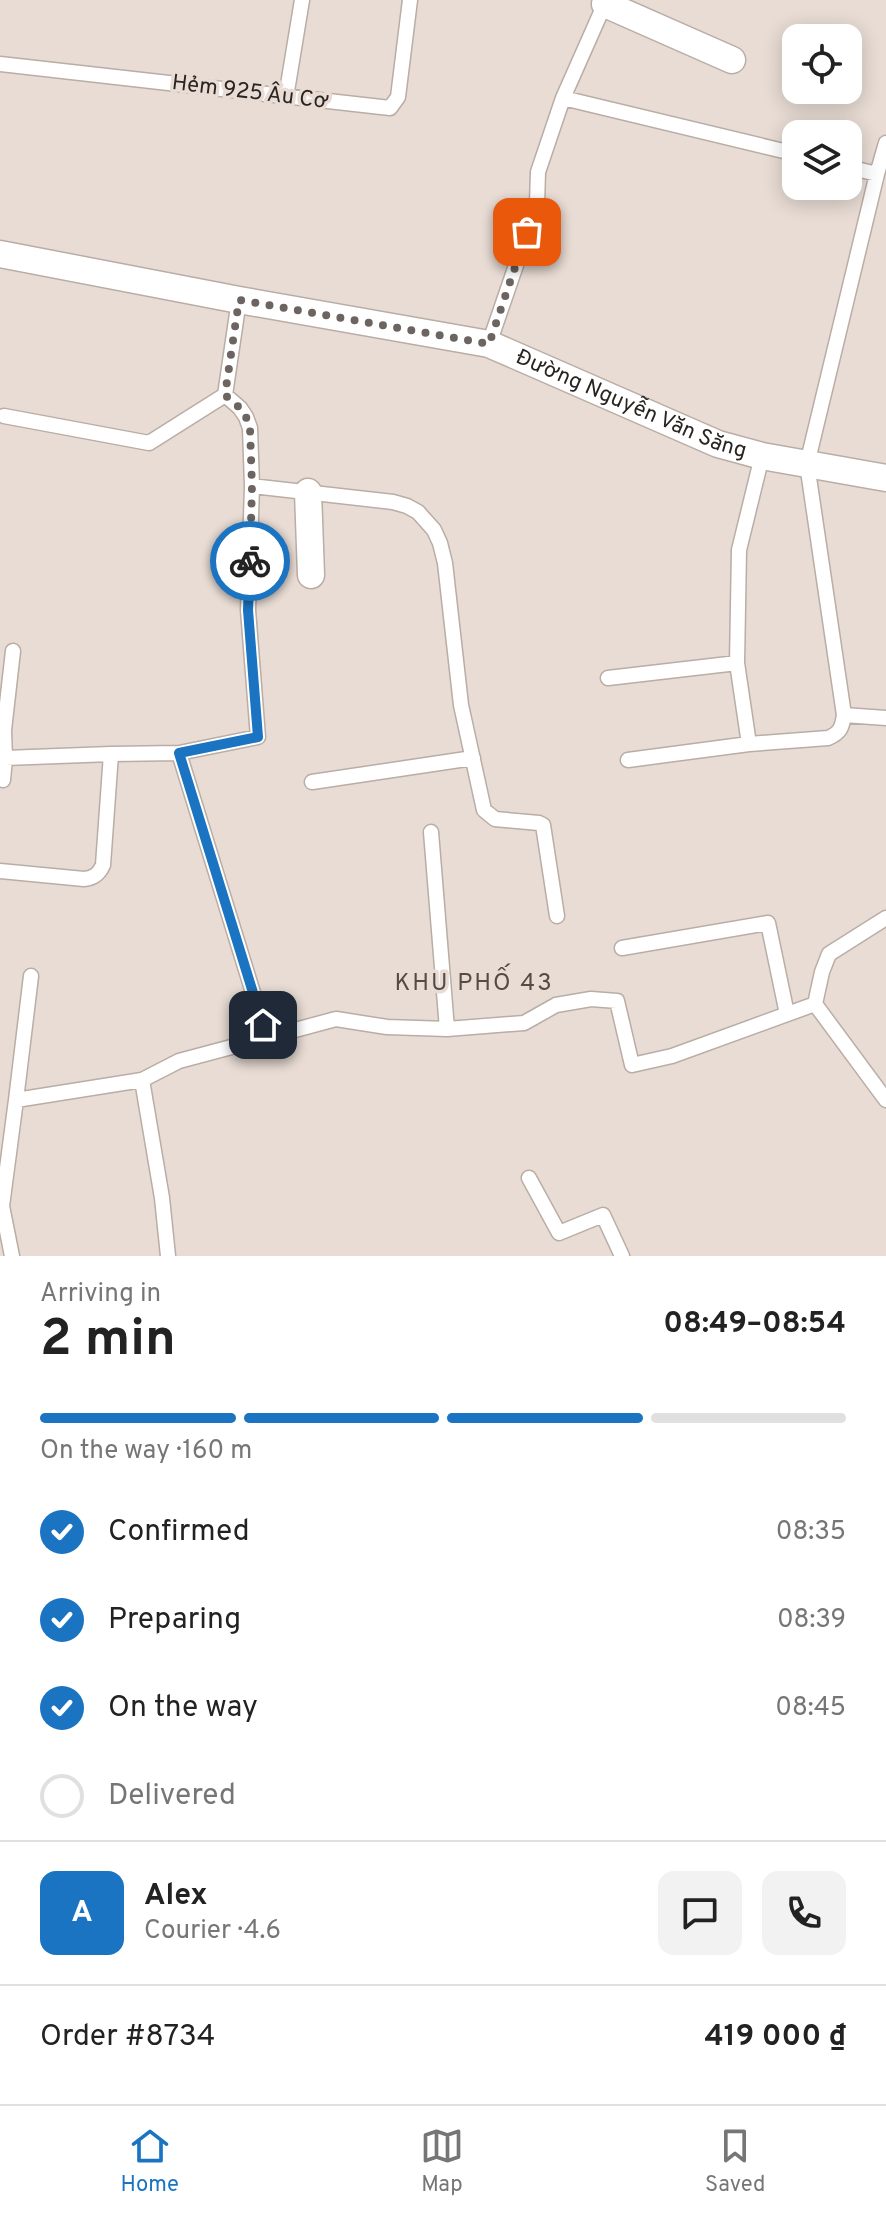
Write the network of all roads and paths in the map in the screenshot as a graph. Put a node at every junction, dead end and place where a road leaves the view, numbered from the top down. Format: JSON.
{"nodes":[{"id":1,"x":302,"y":0,"type":"edge"},
{"id":2,"x":410,"y":0,"type":"edge"},
{"id":3,"x":606,"y":2,"type":"edge"},
{"id":4,"x":732,"y":60,"type":"dead end"},
{"id":5,"x":0,"y":64,"type":"edge"},
{"id":6,"x":286,"y":97,"type":"junction"},
{"id":7,"x":563,"y":98,"type":"junction"},
{"id":8,"x":885,"y":149,"type":"edge"},
{"id":9,"x":782,"y":151,"type":"edge"},
{"id":10,"x":862,"y":170,"type":"edge"},
{"id":11,"x":877,"y":174,"type":"junction"},
{"id":12,"x":0,"y":254,"type":"edge"},
{"id":13,"x":239,"y":300,"type":"junction"},
{"id":14,"x":489,"y":344,"type":"junction"},
{"id":15,"x":225,"y":395,"type":"junction"},
{"id":16,"x":4,"y":416,"type":"dead end"},
{"id":17,"x":762,"y":456,"type":"junction"},
{"id":18,"x":807,"y":464,"type":"junction"},
{"id":19,"x":886,"y":478,"type":"edge"},
{"id":20,"x":252,"y":486,"type":"junction"},
{"id":21,"x":308,"y":492,"type":"junction"},
{"id":22,"x":311,"y":575,"type":"dead end"},
{"id":23,"x":13,"y":651,"type":"dead end"},
{"id":24,"x":737,"y":663,"type":"junction"},
{"id":25,"x":608,"y":678,"type":"dead end"},
{"id":26,"x":844,"y":715,"type":"junction"},
{"id":27,"x":886,"y":718,"type":"edge"},
{"id":28,"x":2,"y":730,"type":"edge"},
{"id":29,"x":749,"y":744,"type":"junction"},
{"id":30,"x":179,"y":753,"type":"junction"},
{"id":31,"x":111,"y":754,"type":"junction"},
{"id":32,"x":5,"y":758,"type":"junction"},
{"id":33,"x":473,"y":758,"type":"junction"},
{"id":34,"x":628,"y":760,"type":"dead end"},
{"id":35,"x":3,"y":780,"type":"dead end"},
{"id":36,"x":312,"y":782,"type":"dead end"},
{"id":37,"x":431,"y":832,"type":"dead end"},
{"id":38,"x":0,"y":871,"type":"edge"},
{"id":39,"x":557,"y":916,"type":"dead end"},
{"id":40,"x":886,"y":918,"type":"edge"},
{"id":41,"x":622,"y":948,"type":"dead end"},
{"id":42,"x":31,"y":976,"type":"dead end"},
{"id":43,"x":815,"y":1004,"type":"junction"},
{"id":44,"x":787,"y":1014,"type":"junction"},
{"id":45,"x":263,"y":1025,"type":"dead end"},
{"id":46,"x":447,"y":1029,"type":"junction"},
{"id":47,"x":142,"y":1080,"type":"junction"},
{"id":48,"x":16,"y":1100,"type":"junction"},
{"id":49,"x":886,"y":1100,"type":"edge"},
{"id":50,"x":529,"y":1178,"type":"dead end"},
{"id":51,"x":1,"y":1206,"type":"edge"},
{"id":52,"x":12,"y":1256,"type":"edge"},
{"id":53,"x":168,"y":1256,"type":"edge"},
{"id":54,"x":622,"y":1256,"type":"edge"}],
"edges":[{"from":1,"to":6,"type":"lane"},
{"from":2,"to":6,"type":"lane","name":"Hẻm 925 Âu Cơ"},
{"from":3,"to":4,"type":"street"},
{"from":3,"to":7,"type":"lane"},
{"from":5,"to":6,"type":"lane","name":"Hẻm 925 Âu Cơ"},
{"from":7,"to":9,"type":"lane"},
{"from":7,"to":14,"type":"lane"},
{"from":8,"to":11,"type":"lane"},
{"from":10,"to":11,"type":"lane"},
{"from":11,"to":18,"type":"lane"},
{"from":12,"to":13,"type":"street","name":"Đường Nguyễn Văn Săng"},
{"from":13,"to":14,"type":"street","name":"Đường Nguyễn Văn Săng"},
{"from":13,"to":15,"type":"lane"},
{"from":14,"to":17,"type":"street","name":"Đường Nguyễn Văn Săng"},
{"from":15,"to":16,"type":"lane"},
{"from":15,"to":20,"type":"lane"},
{"from":17,"to":18,"type":"street","name":"Đường Nguyễn Văn Săng"},
{"from":17,"to":24,"type":"lane"},
{"from":18,"to":19,"type":"street","name":"Đường Nguyễn Văn Săng"},
{"from":18,"to":26,"type":"lane"},
{"from":20,"to":21,"type":"lane"},
{"from":20,"to":30,"type":"lane"},
{"from":21,"to":22,"type":"street"},
{"from":21,"to":33,"type":"lane"},
{"from":23,"to":28,"type":"lane"},
{"from":24,"to":25,"type":"lane"},
{"from":24,"to":29,"type":"lane"},
{"from":26,"to":27,"type":"lane"},
{"from":26,"to":29,"type":"lane"},
{"from":28,"to":32,"type":"lane"},
{"from":29,"to":34,"type":"lane"},
{"from":30,"to":31,"type":"lane"},
{"from":30,"to":45,"type":"lane"},
{"from":31,"to":32,"type":"lane"},
{"from":31,"to":38,"type":"lane"},
{"from":32,"to":35,"type":"lane"},
{"from":33,"to":36,"type":"lane"},
{"from":33,"to":39,"type":"lane"},
{"from":37,"to":46,"type":"lane"},
{"from":40,"to":43,"type":"lane"},
{"from":41,"to":44,"type":"lane"},
{"from":42,"to":48,"type":"lane"},
{"from":43,"to":44,"type":"lane"},
{"from":43,"to":49,"type":"lane"},
{"from":44,"to":46,"type":"lane"},
{"from":46,"to":47,"type":"lane"},
{"from":47,"to":48,"type":"lane"},
{"from":47,"to":53,"type":"lane"},
{"from":48,"to":51,"type":"lane"},
{"from":50,"to":54,"type":"lane"},
{"from":51,"to":52,"type":"lane"}]}
